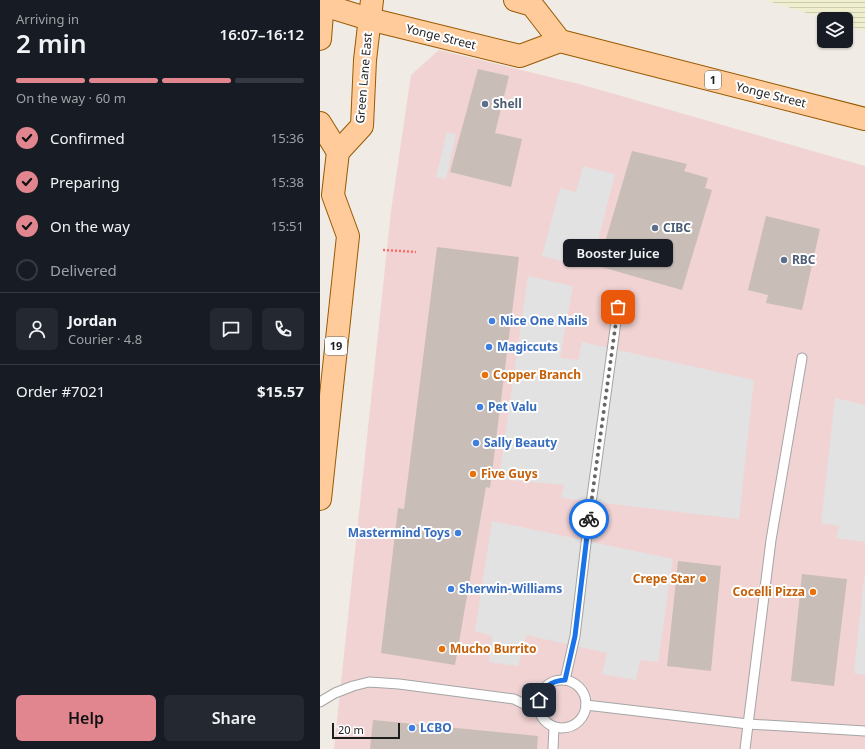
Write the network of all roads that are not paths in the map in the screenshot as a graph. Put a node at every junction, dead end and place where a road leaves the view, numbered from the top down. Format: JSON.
{"nodes":[{"id":1,"x":515,"y":0,"type":"edge"},
{"id":2,"x":322,"y":3,"type":"edge"},
{"id":3,"x":370,"y":10,"type":"edge"},
{"id":4,"x":320,"y":39,"type":"edge"},
{"id":5,"x":560,"y":41,"type":"junction"},
{"id":6,"x":865,"y":119,"type":"edge"},
{"id":7,"x":320,"y":123,"type":"edge"},
{"id":8,"x":338,"y":152,"type":"junction"},
{"id":9,"x":326,"y":204,"type":"edge"},
{"id":10,"x":618,"y":307,"type":"dead end"},
{"id":11,"x":802,"y":358,"type":"dead end"},
{"id":12,"x":320,"y":499,"type":"edge"},
{"id":13,"x":565,"y":680,"type":"junction"},
{"id":14,"x":320,"y":702,"type":"edge"},
{"id":15,"x":586,"y":705,"type":"junction"},
{"id":16,"x":540,"y":712,"type":"junction"},
{"id":17,"x":748,"y":724,"type":"junction"},
{"id":18,"x":554,"y":727,"type":"junction"},
{"id":19,"x":865,"y":731,"type":"edge"},
{"id":20,"x":553,"y":749,"type":"edge"},
{"id":21,"x":745,"y":749,"type":"edge"}],
"edges":[{"from":1,"to":5,"type":"main road"},
{"from":2,"to":3,"type":"main road","name":"Yonge Street"},
{"from":2,"to":4,"type":"main road"},
{"from":3,"to":5,"type":"main road","name":"Yonge Street"},
{"from":3,"to":8,"type":"main road","name":"Green Lane East"},
{"from":5,"to":6,"type":"main road","name":"Yonge Street","number":"1"},
{"from":7,"to":8,"type":"main road"},
{"from":8,"to":9,"type":"main road","number":"19"},
{"from":9,"to":12,"type":"main road","number":"19"},
{"from":10,"to":13,"type":"lane"},
{"from":11,"to":17,"type":"lane"},
{"from":13,"to":15,"type":"lane"},
{"from":13,"to":16,"type":"lane"},
{"from":14,"to":16,"type":"lane"},
{"from":15,"to":17,"type":"lane"},
{"from":15,"to":18,"type":"lane"},
{"from":16,"to":18,"type":"lane"},
{"from":17,"to":19,"type":"lane"},
{"from":17,"to":21,"type":"lane"},
{"from":18,"to":20,"type":"lane"}]}
